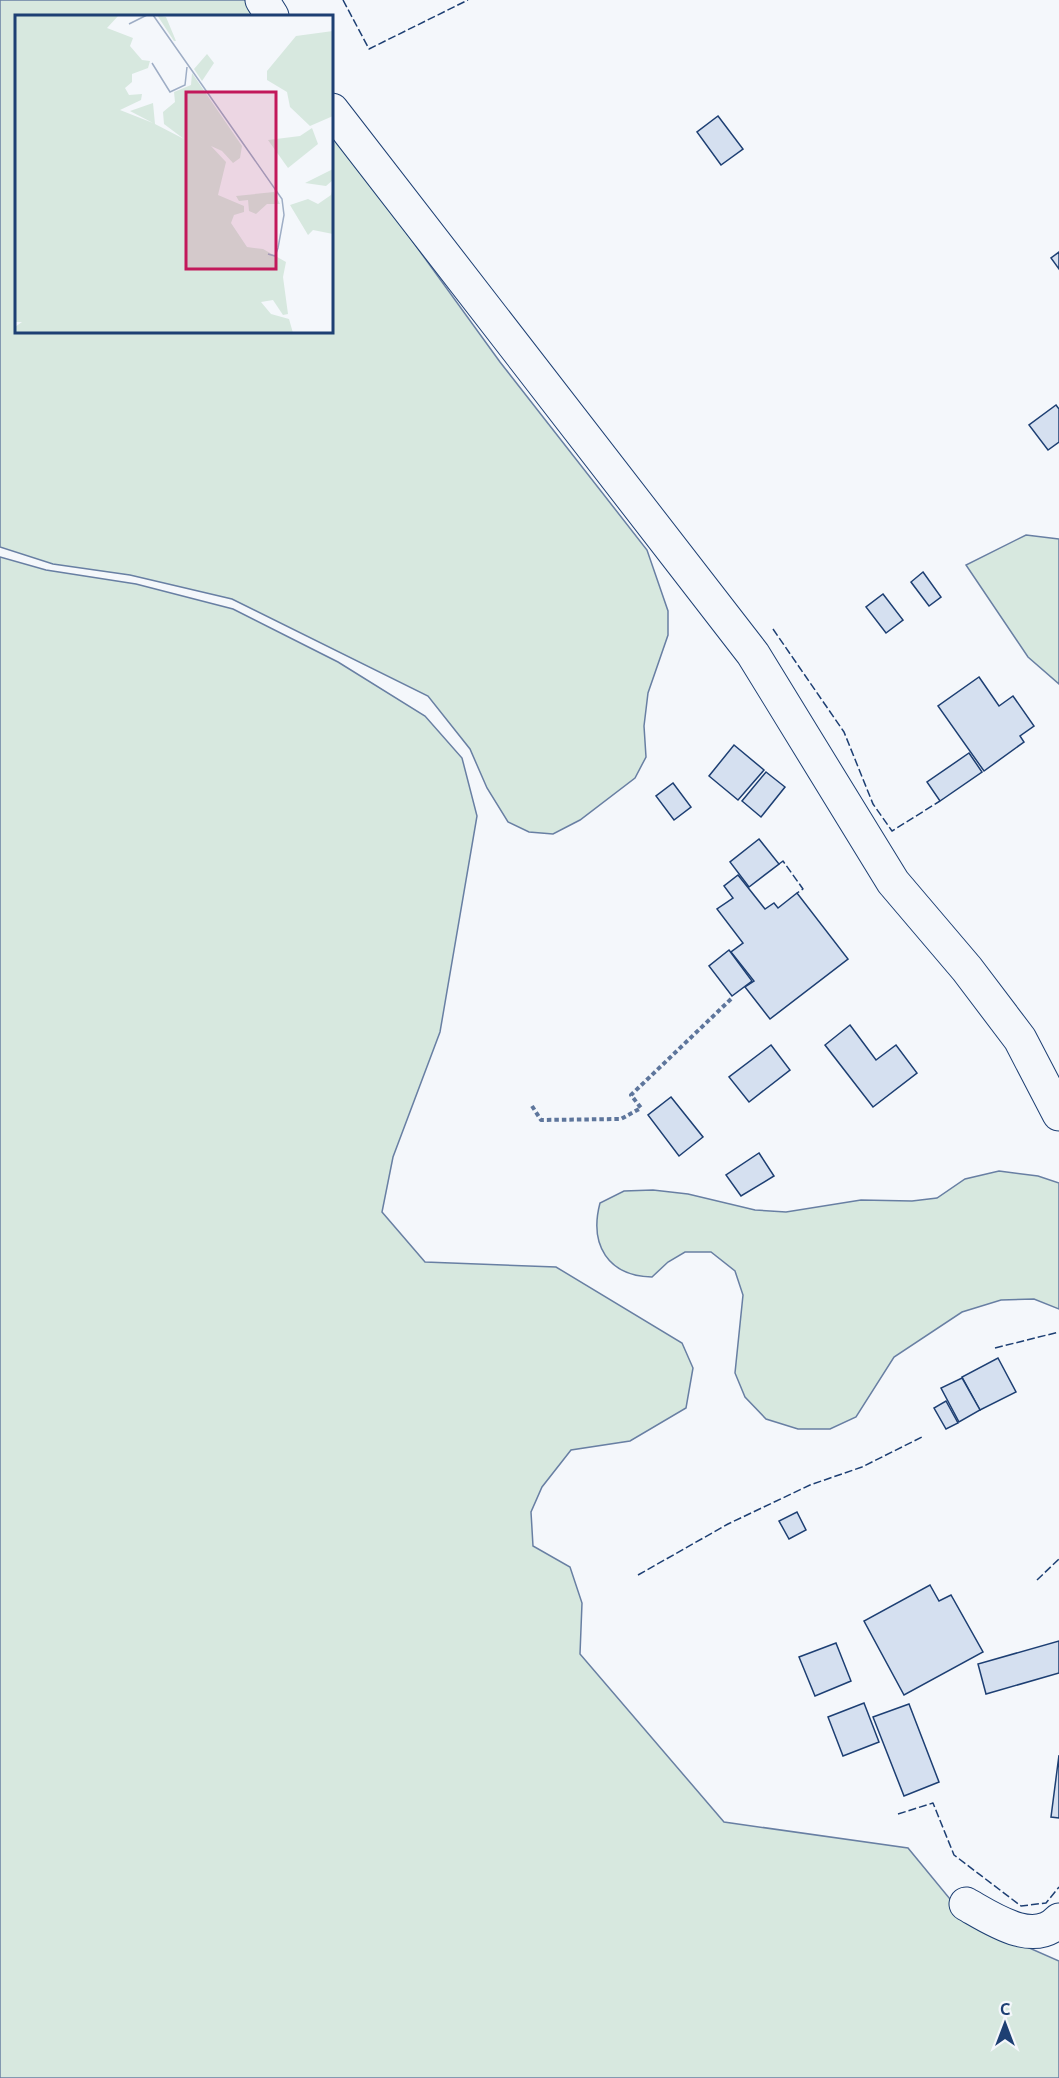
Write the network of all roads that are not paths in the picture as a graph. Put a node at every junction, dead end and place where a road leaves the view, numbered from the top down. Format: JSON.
{"nodes":[{"id":1,"x":262,"y":0,"type":"edge"},
{"id":2,"x":271,"y":15,"type":"edge"},
{"id":3,"x":333,"y":111,"type":"edge"},
{"id":4,"x":1059,"y":1114,"type":"edge"},
{"id":5,"x":966,"y":1904,"type":"dead end"},
{"id":6,"x":1059,"y":1920,"type":"edge"}],
"edges":[{"from":1,"to":2,"type":"street"},
{"from":3,"to":4,"type":"street"},
{"from":5,"to":6,"type":"street"}]}
